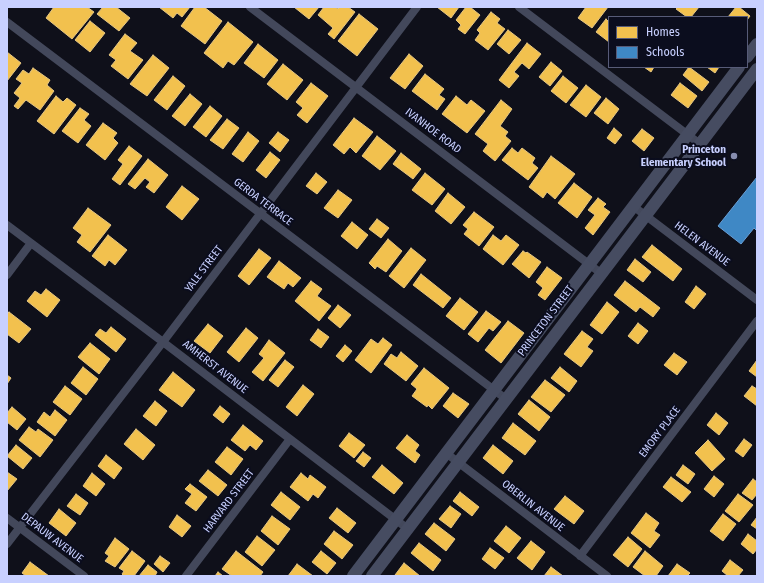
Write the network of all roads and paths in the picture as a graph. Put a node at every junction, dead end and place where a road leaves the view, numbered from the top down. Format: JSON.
{"nodes":[{"id":1,"x":250,"y":7,"type":"edge"},
{"id":2,"x":417,"y":7,"type":"edge"},
{"id":3,"x":519,"y":7,"type":"edge"},
{"id":4,"x":7,"y":22,"type":"edge"},
{"id":5,"x":757,"y":44,"type":"edge"},
{"id":6,"x":748,"y":56,"type":"edge"},
{"id":7,"x":738,"y":68,"type":"edge"},
{"id":8,"x":757,"y":69,"type":"edge"},
{"id":9,"x":356,"y":87,"type":"junction"},
{"id":10,"x":688,"y":135,"type":"junction"},
{"id":11,"x":700,"y":144,"type":"junction"},
{"id":12,"x":633,"y":206,"type":"junction"},
{"id":13,"x":259,"y":213,"type":"junction"},
{"id":14,"x":646,"y":216,"type":"junction"},
{"id":15,"x":7,"y":225,"type":"edge"},
{"id":16,"x":31,"y":244,"type":"junction"},
{"id":17,"x":590,"y":264,"type":"junction"},
{"id":18,"x":602,"y":274,"type":"junction"},
{"id":19,"x":7,"y":275,"type":"edge"},
{"id":20,"x":757,"y":300,"type":"edge"},
{"id":21,"x":757,"y":321,"type":"edge"},
{"id":22,"x":163,"y":342,"type":"junction"},
{"id":23,"x":494,"y":390,"type":"junction"},
{"id":24,"x":506,"y":400,"type":"junction"},
{"id":25,"x":290,"y":439,"type":"junction"},
{"id":26,"x":446,"y":453,"type":"junction"},
{"id":27,"x":458,"y":462,"type":"junction"},
{"id":28,"x":7,"y":518,"type":"edge"},
{"id":29,"x":396,"y":520,"type":"junction"},
{"id":30,"x":19,"y":528,"type":"junction"},
{"id":31,"x":408,"y":529,"type":"junction"},
{"id":32,"x":7,"y":544,"type":"edge"},
{"id":33,"x":580,"y":556,"type":"junction"},
{"id":34,"x":358,"y":574,"type":"edge"},
{"id":35,"x":84,"y":576,"type":"edge"},
{"id":36,"x":186,"y":576,"type":"edge"},
{"id":37,"x":372,"y":576,"type":"edge"},
{"id":38,"x":607,"y":576,"type":"edge"}],
"edges":[{"from":1,"to":9,"type":"street","name":"IVANHOE ROAD"},
{"from":2,"to":9,"type":"street","name":"YALE STREET"},
{"from":3,"to":10,"type":"street"},
{"from":4,"to":13,"type":"street","name":"GERDA TERRACE"},
{"from":5,"to":6,"type":"main road"},
{"from":7,"to":10,"type":"main road","name":"PRINCETON STREET"},
{"from":8,"to":11,"type":"main road","name":"PRINCETON STREET"},
{"from":9,"to":13,"type":"street","name":"YALE STREET"},
{"from":9,"to":17,"type":"street","name":"IVANHOE ROAD"},
{"from":10,"to":11,"type":"street"},
{"from":10,"to":12,"type":"main road","name":"PRINCETON STREET"},
{"from":11,"to":14,"type":"main road","name":"PRINCETON STREET"},
{"from":12,"to":14,"type":"street","name":"HELEN AVENUE"},
{"from":12,"to":17,"type":"main road","name":"PRINCETON STREET"},
{"from":13,"to":22,"type":"street","name":"YALE STREET"},
{"from":13,"to":23,"type":"street","name":"GERDA TERRACE"},
{"from":14,"to":18,"type":"main road","name":"PRINCETON STREET"},
{"from":14,"to":20,"type":"street","name":"HELEN AVENUE"},
{"from":15,"to":16,"type":"street","name":"AMHERST AVENUE"},
{"from":16,"to":19,"type":"street"},
{"from":16,"to":22,"type":"street","name":"AMHERST AVENUE"},
{"from":17,"to":18,"type":"street","name":"IVANHOE ROAD"},
{"from":17,"to":23,"type":"main road","name":"PRINCETON STREET"},
{"from":18,"to":24,"type":"main road","name":"PRINCETON STREET"},
{"from":21,"to":33,"type":"street","name":"EMORY PLACE"},
{"from":22,"to":25,"type":"street","name":"AMHERST AVENUE"},
{"from":22,"to":30,"type":"street","name":"YALE STREET"},
{"from":23,"to":24,"type":"street","name":"GERDA TERRACE"},
{"from":23,"to":26,"type":"main road","name":"PRINCETON STREET"},
{"from":24,"to":27,"type":"main road","name":"PRINCETON STREET"},
{"from":25,"to":29,"type":"street","name":"AMHERST AVENUE"},
{"from":25,"to":36,"type":"street","name":"HARVARD STREET"},
{"from":26,"to":27,"type":"street","name":"OBERLIN AVENUE"},
{"from":26,"to":29,"type":"main road","name":"PRINCETON STREET"},
{"from":27,"to":31,"type":"main road","name":"PRINCETON STREET"},
{"from":27,"to":33,"type":"street","name":"OBERLIN AVENUE"},
{"from":28,"to":30,"type":"street","name":"DEPAUW AVENUE"},
{"from":29,"to":31,"type":"street","name":"AMHERST AVENUE"},
{"from":29,"to":34,"type":"main road","name":"PRINCETON STREET"},
{"from":30,"to":32,"type":"street","name":"YALE STREET"},
{"from":30,"to":35,"type":"street","name":"DEPAUW AVENUE"},
{"from":31,"to":37,"type":"main road","name":"PRINCETON STREET"},
{"from":33,"to":38,"type":"street","name":"OBERLIN AVENUE"}]}
